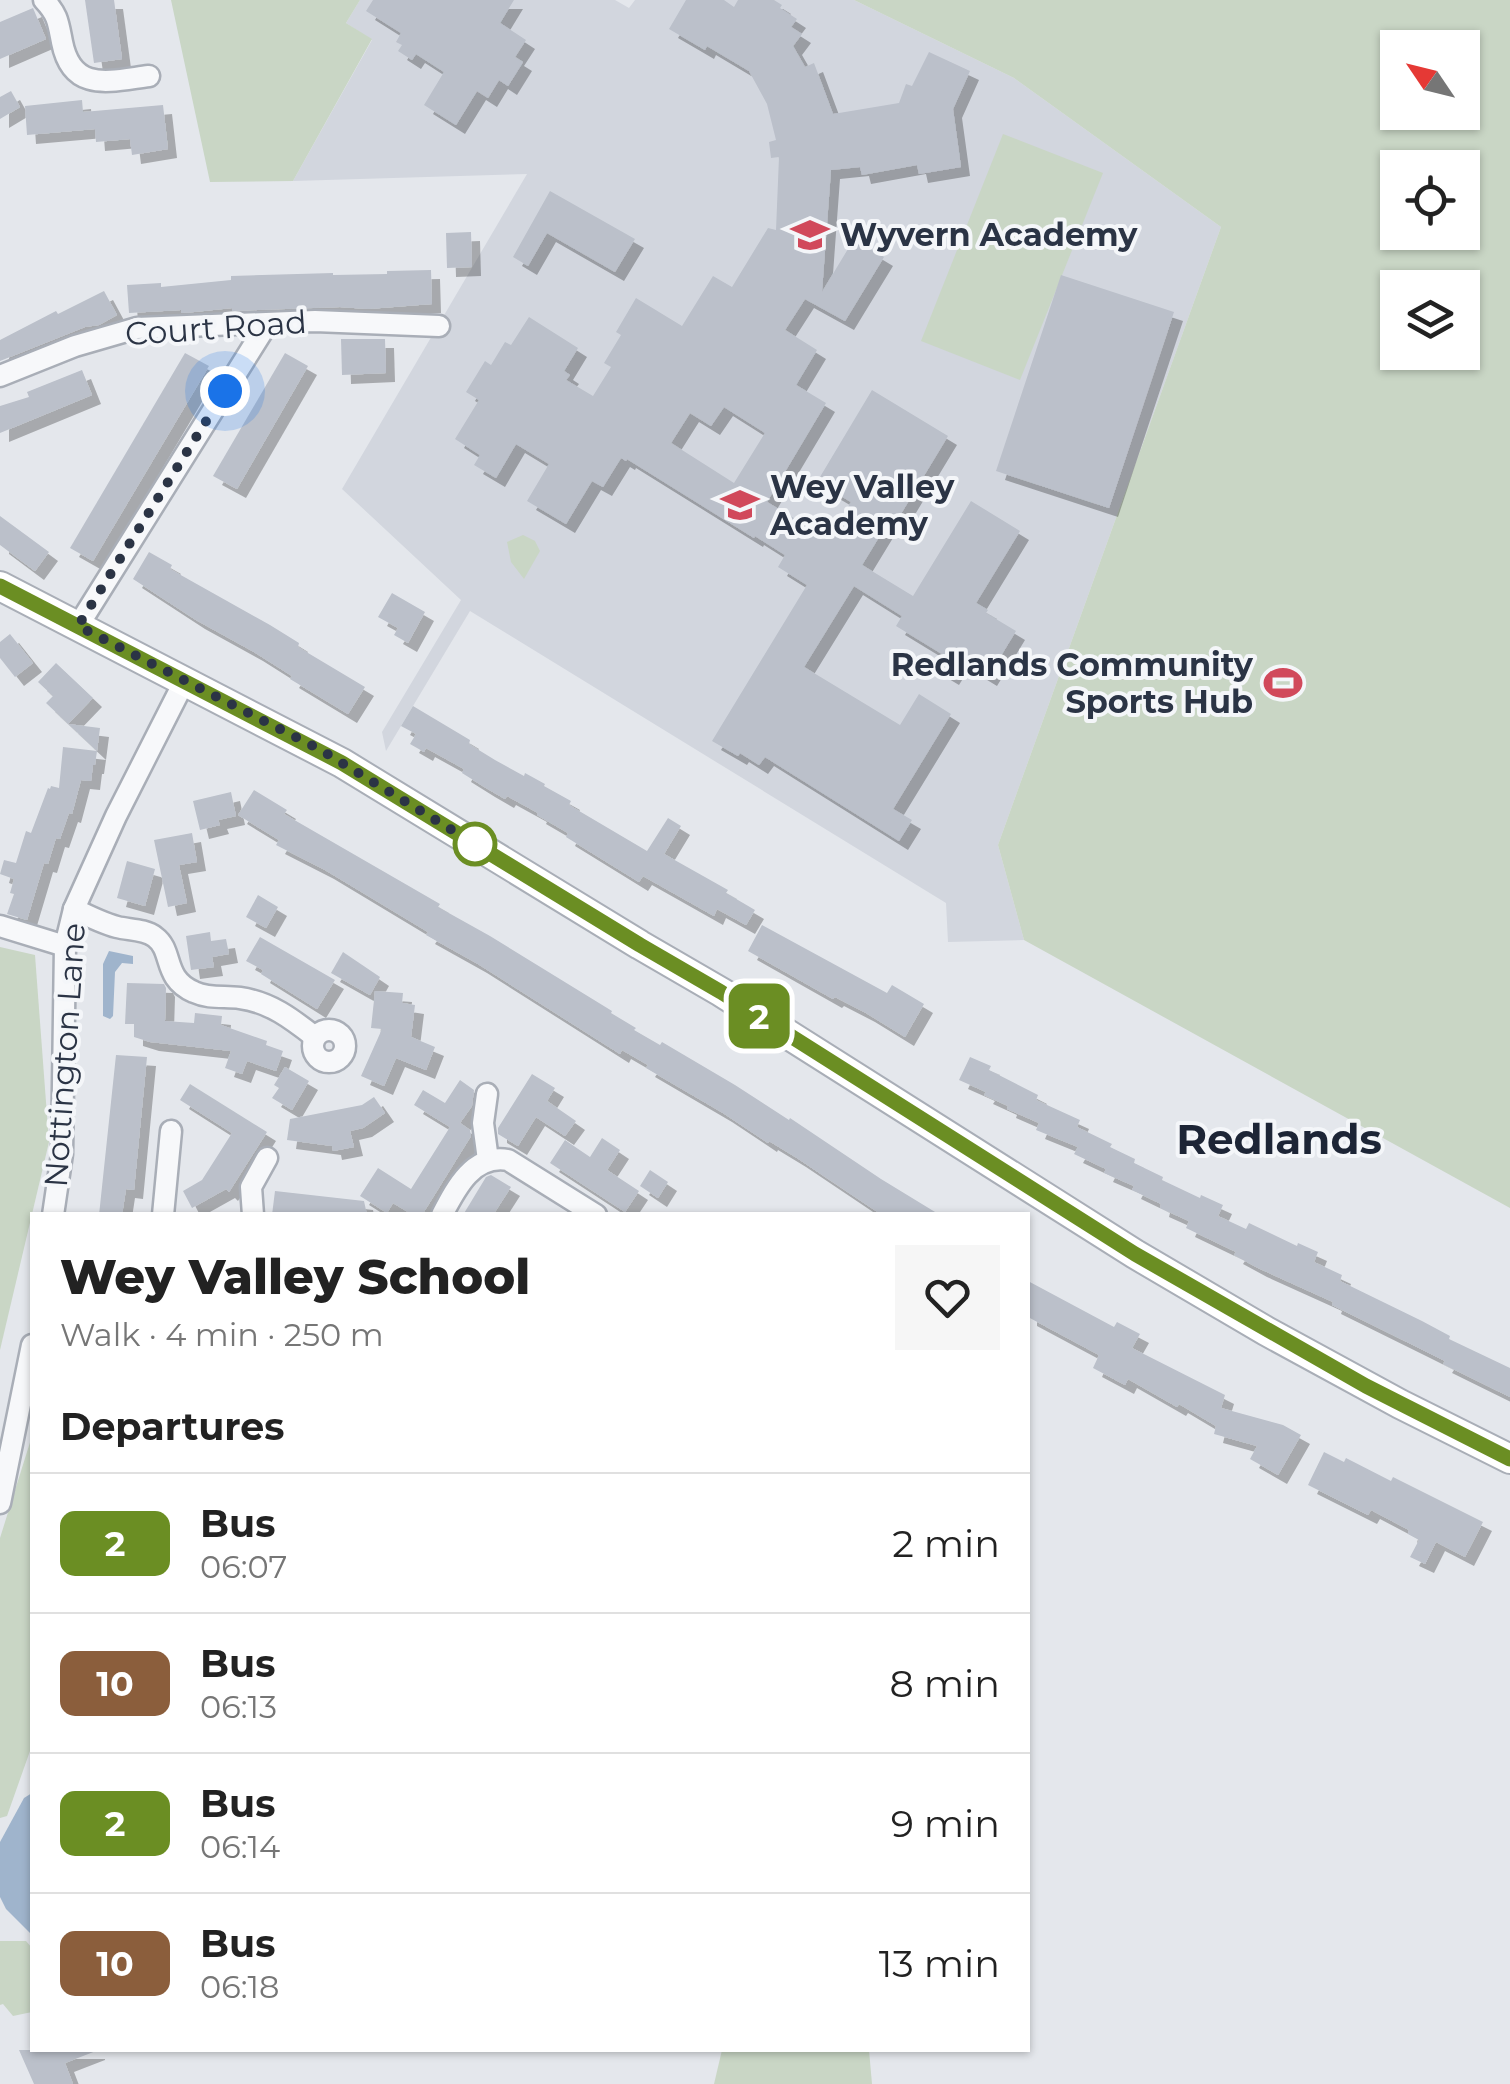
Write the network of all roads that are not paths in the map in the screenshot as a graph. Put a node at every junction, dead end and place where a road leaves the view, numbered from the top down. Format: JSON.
{"nodes":[{"id":1,"x":44,"y":0,"type":"edge"},
{"id":2,"x":149,"y":76,"type":"dead end"},
{"id":3,"x":267,"y":324,"type":"junction"},
{"id":4,"x":439,"y":326,"type":"dead end"},
{"id":5,"x":0,"y":376,"type":"edge"},
{"id":6,"x":0,"y":586,"type":"edge"},
{"id":7,"x":78,"y":626,"type":"junction"},
{"id":8,"x":185,"y":680,"type":"junction"},
{"id":9,"x":74,"y":909,"type":"junction"},
{"id":10,"x":0,"y":926,"type":"edge"},
{"id":11,"x":65,"y":946,"type":"junction"},
{"id":12,"x":316,"y":1036,"type":"dead end"},
{"id":13,"x":486,"y":1094,"type":"dead end"},
{"id":14,"x":171,"y":1130,"type":"dead end"},
{"id":15,"x":267,"y":1158,"type":"dead end"},
{"id":16,"x":488,"y":1160,"type":"junction"},
{"id":17,"x":53,"y":1212,"type":"edge"},
{"id":18,"x":163,"y":1212,"type":"edge"},
{"id":19,"x":253,"y":1212,"type":"edge"},
{"id":20,"x":444,"y":1212,"type":"edge"},
{"id":21,"x":591,"y":1212,"type":"edge"},
{"id":22,"x":30,"y":1354,"type":"edge"},
{"id":23,"x":1510,"y":1459,"type":"edge"},
{"id":24,"x":0,"y":1503,"type":"edge"}],
"edges":[{"from":1,"to":2,"type":"street"},
{"from":3,"to":4,"type":"street","name":"Court Road"},
{"from":3,"to":5,"type":"street","name":"Court Road"},
{"from":3,"to":7,"type":"street"},
{"from":6,"to":7,"type":"main road"},
{"from":7,"to":8,"type":"main road"},
{"from":8,"to":9,"type":"street","name":"Nottington Lane"},
{"from":8,"to":23,"type":"main road"},
{"from":9,"to":11,"type":"street","name":"Nottington Lane"},
{"from":9,"to":12,"type":"street"},
{"from":10,"to":11,"type":"street"},
{"from":11,"to":17,"type":"street","name":"Nottington Lane"},
{"from":13,"to":16,"type":"street"},
{"from":14,"to":18,"type":"street"},
{"from":15,"to":19,"type":"street"},
{"from":16,"to":20,"type":"street"},
{"from":16,"to":21,"type":"street"},
{"from":22,"to":24,"type":"street"}]}
